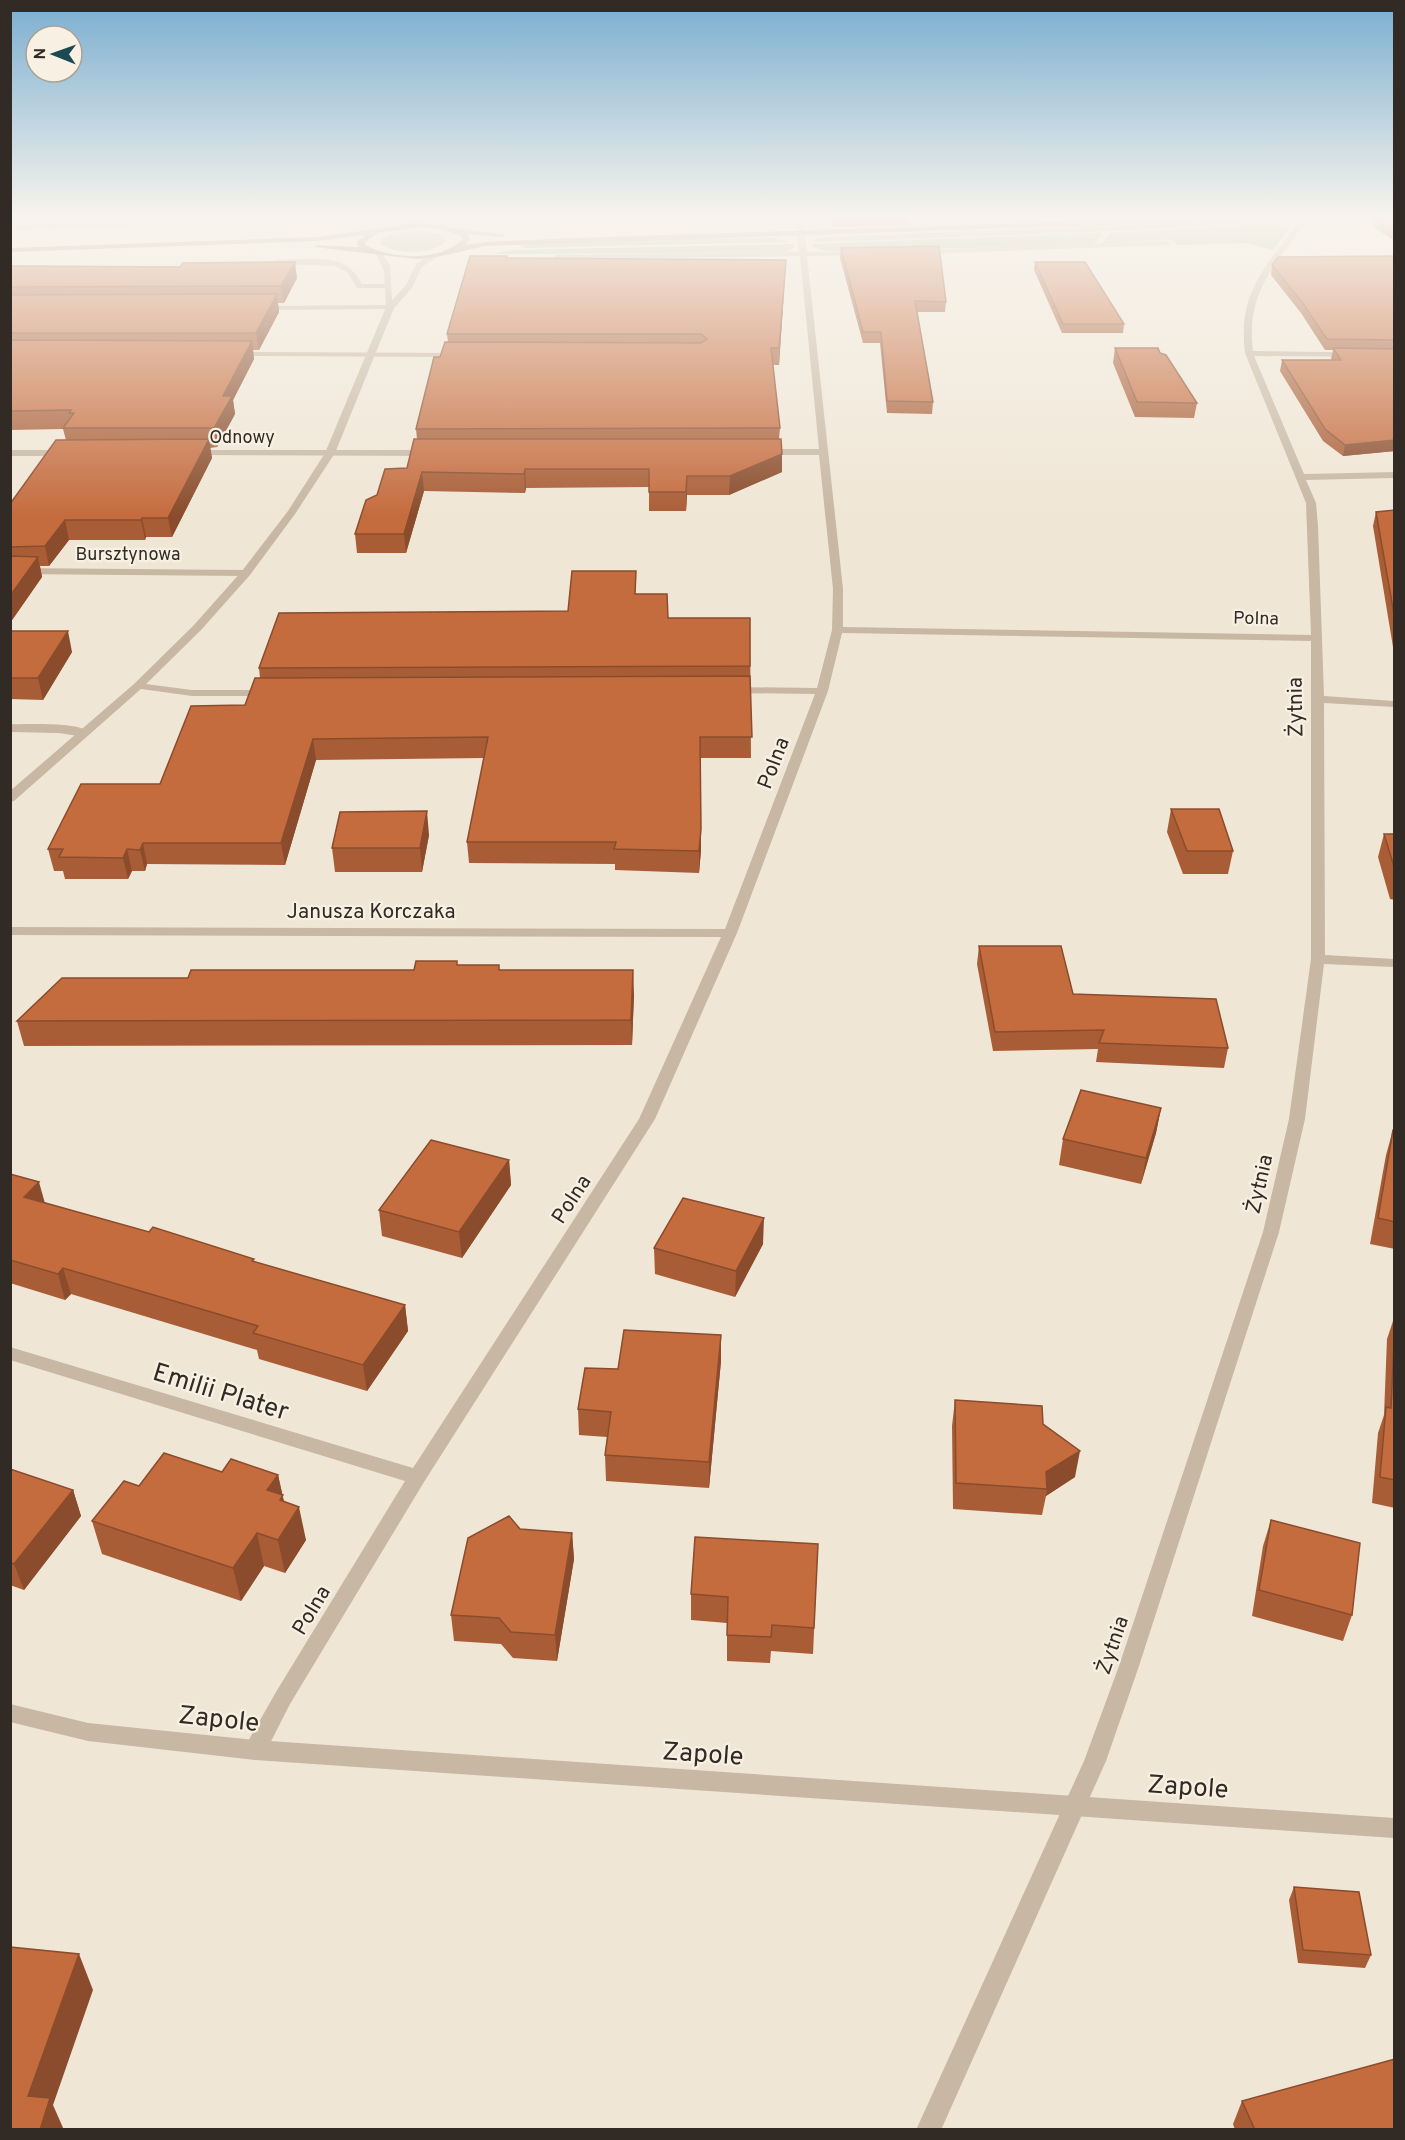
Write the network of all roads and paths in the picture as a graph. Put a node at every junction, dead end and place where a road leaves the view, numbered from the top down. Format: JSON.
{"nodes":[{"id":1,"x":387,"y":316,"type":"edge"},
{"id":2,"x":810,"y":316,"type":"edge"},
{"id":3,"x":1249,"y":316,"type":"edge"},
{"id":4,"x":1249,"y":353,"type":"junction"},
{"id":5,"x":222,"y":354,"type":"edge"},
{"id":6,"x":372,"y":354,"type":"junction"},
{"id":7,"x":468,"y":355,"type":"edge"},
{"id":8,"x":1395,"y":355,"type":"edge"},
{"id":9,"x":752,"y":452,"type":"edge"},
{"id":10,"x":823,"y":452,"type":"junction"},
{"id":11,"x":10,"y":453,"type":"edge"},
{"id":12,"x":70,"y":453,"type":"edge"},
{"id":13,"x":178,"y":453,"type":"edge"},
{"id":14,"x":330,"y":453,"type":"junction"},
{"id":15,"x":444,"y":453,"type":"edge"},
{"id":16,"x":1395,"y":475,"type":"edge"},
{"id":17,"x":1302,"y":477,"type":"junction"},
{"id":18,"x":10,"y":571,"type":"edge"},
{"id":19,"x":246,"y":573,"type":"junction"},
{"id":20,"x":837,"y":630,"type":"junction"},
{"id":21,"x":1315,"y":638,"type":"junction"},
{"id":22,"x":138,"y":686,"type":"junction"},
{"id":23,"x":719,"y":690,"type":"edge"},
{"id":24,"x":822,"y":691,"type":"junction"},
{"id":25,"x":282,"y":693,"type":"edge"},
{"id":26,"x":1318,"y":699,"type":"junction"},
{"id":27,"x":1395,"y":704,"type":"edge"},
{"id":28,"x":10,"y":728,"type":"edge"},
{"id":29,"x":85,"y":733,"type":"junction"},
{"id":30,"x":10,"y":798,"type":"edge"},
{"id":31,"x":10,"y":931,"type":"edge"},
{"id":32,"x":730,"y":933,"type":"junction"},
{"id":33,"x":1318,"y":959,"type":"junction"},
{"id":34,"x":1395,"y":963,"type":"edge"},
{"id":35,"x":10,"y":1353,"type":"edge"},
{"id":36,"x":417,"y":1477,"type":"junction"},
{"id":37,"x":10,"y":1713,"type":"edge"},
{"id":38,"x":255,"y":1750,"type":"junction"},
{"id":39,"x":1076,"y":1805,"type":"junction"},
{"id":40,"x":1395,"y":1828,"type":"edge"},
{"id":41,"x":928,"y":2130,"type":"edge"}],
"edges":[{"from":1,"to":6,"type":"street"},
{"from":2,"to":10,"type":"street","name":"Polna"},
{"from":3,"to":4,"type":"street","name":"Żytnia"},
{"from":4,"to":8,"type":"street"},
{"from":4,"to":17,"type":"street","name":"Żytnia"},
{"from":5,"to":6,"type":"street"},
{"from":6,"to":7,"type":"street"},
{"from":6,"to":14,"type":"street"},
{"from":9,"to":10,"type":"street"},
{"from":10,"to":20,"type":"street","name":"Polna"},
{"from":11,"to":12,"type":"street"},
{"from":13,"to":14,"type":"street","name":"Odnowy"},
{"from":14,"to":15,"type":"street","name":"Odnowy"},
{"from":14,"to":19,"type":"street"},
{"from":16,"to":17,"type":"street"},
{"from":17,"to":21,"type":"street","name":"Żytnia"},
{"from":18,"to":19,"type":"street","name":"Bursztynowa"},
{"from":19,"to":22,"type":"street"},
{"from":20,"to":21,"type":"street","name":"Polna"},
{"from":20,"to":24,"type":"street","name":"Polna"},
{"from":21,"to":26,"type":"street","name":"Żytnia"},
{"from":22,"to":25,"type":"street"},
{"from":22,"to":29,"type":"street"},
{"from":23,"to":24,"type":"street"},
{"from":24,"to":32,"type":"street","name":"Polna"},
{"from":26,"to":27,"type":"street"},
{"from":26,"to":33,"type":"street","name":"Żytnia"},
{"from":28,"to":29,"type":"street"},
{"from":29,"to":30,"type":"street"},
{"from":31,"to":32,"type":"street","name":"Janusza Korczaka"},
{"from":32,"to":36,"type":"street","name":"Polna"},
{"from":33,"to":34,"type":"street"},
{"from":33,"to":39,"type":"street","name":"Żytnia"},
{"from":35,"to":36,"type":"street","name":"Emilii Plater"},
{"from":36,"to":38,"type":"street","name":"Polna"},
{"from":37,"to":38,"type":"street","name":"Zapole"},
{"from":38,"to":39,"type":"street","name":"Zapole"},
{"from":39,"to":40,"type":"street","name":"Zapole"},
{"from":39,"to":41,"type":"street","name":"Żytnia"}]}
